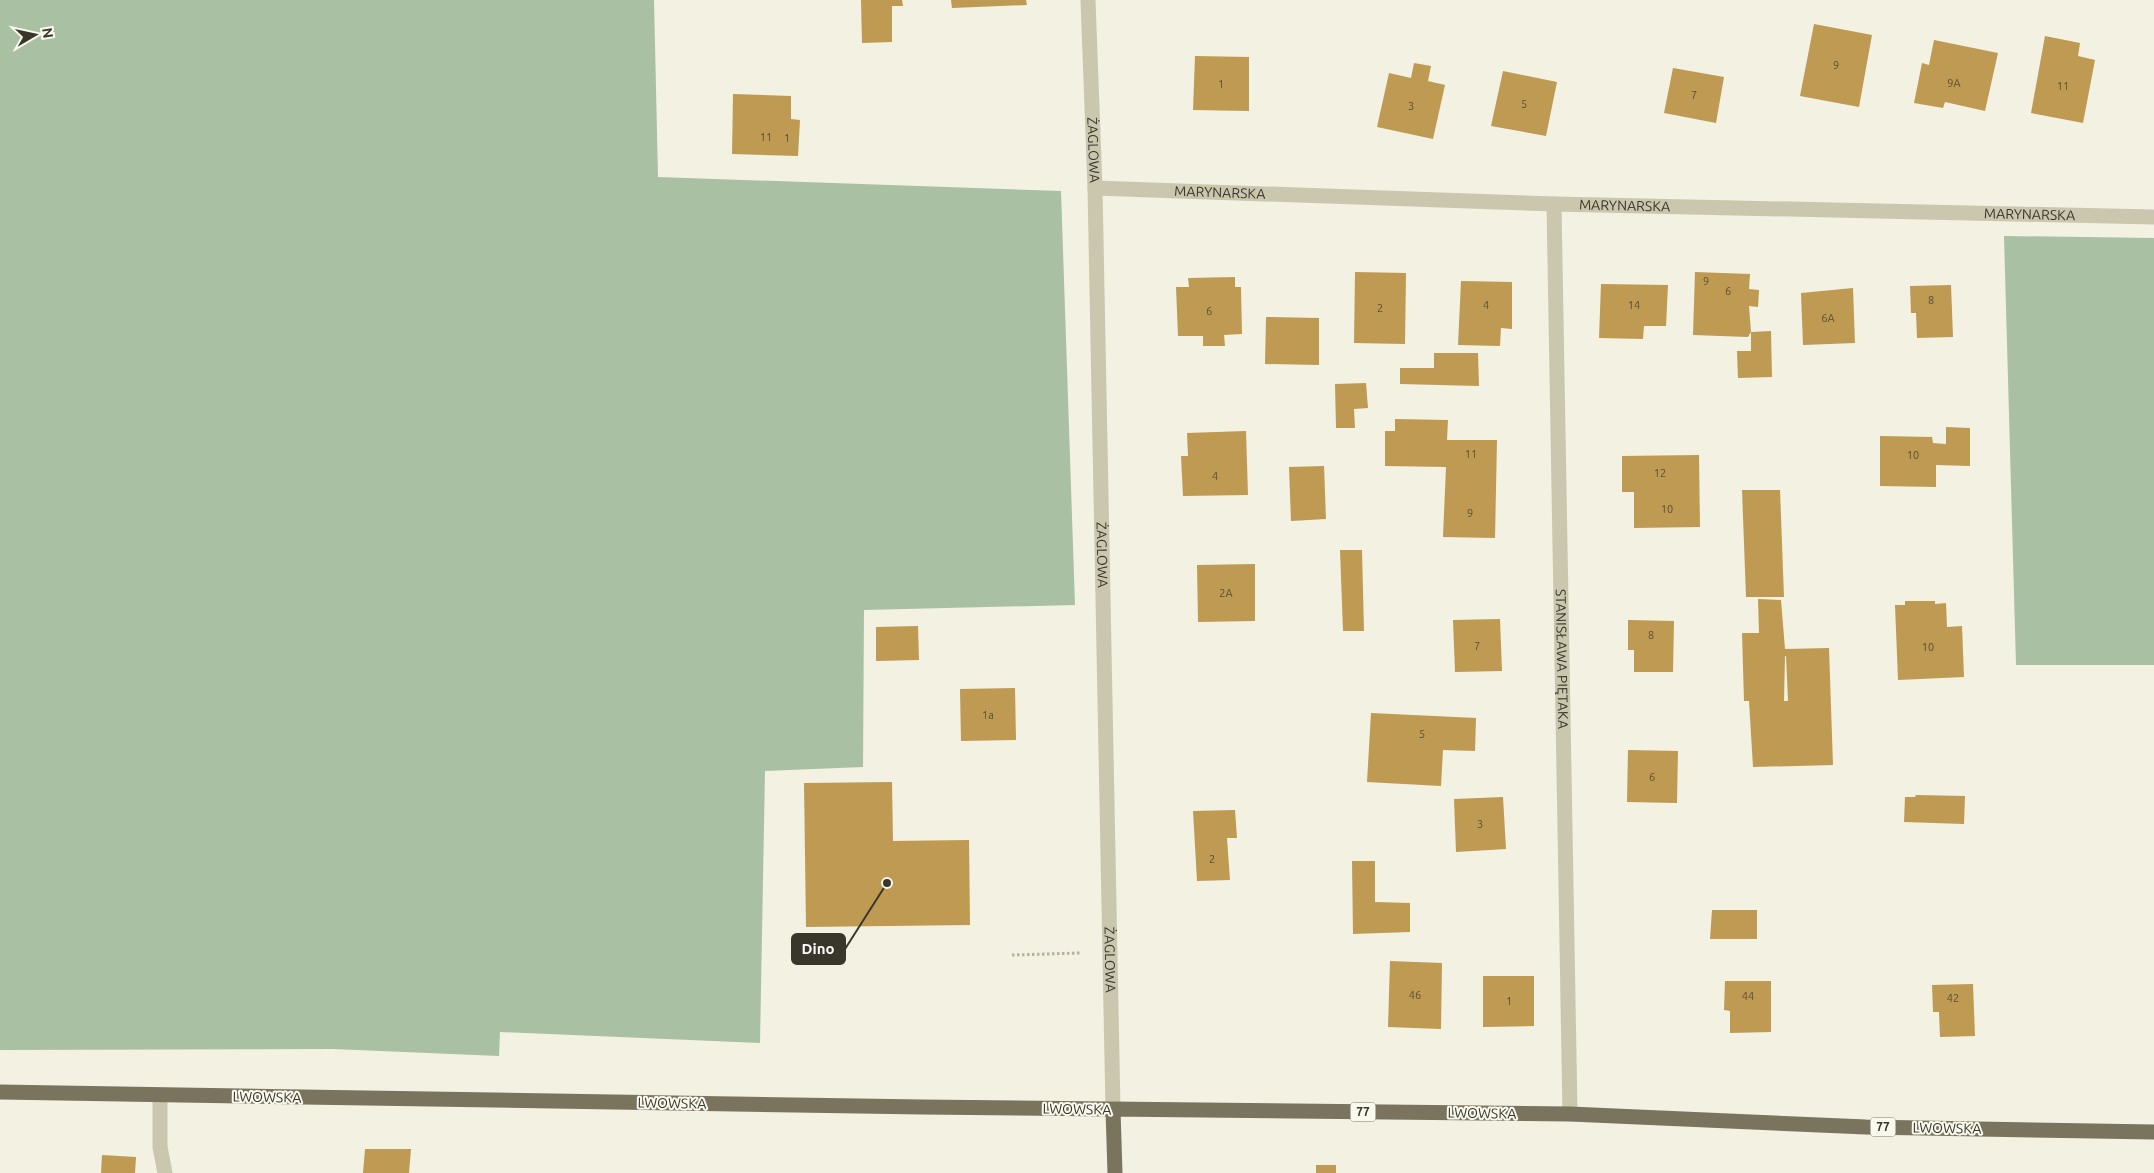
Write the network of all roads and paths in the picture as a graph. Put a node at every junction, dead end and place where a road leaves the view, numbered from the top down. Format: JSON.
{"nodes":[{"id":1,"x":1088,"y":0,"type":"edge"},
{"id":2,"x":1095,"y":188,"type":"junction"},
{"id":3,"x":1554,"y":204,"type":"junction"},
{"id":4,"x":2154,"y":218,"type":"edge"},
{"id":5,"x":1082,"y":953,"type":"dead end"},
{"id":6,"x":1012,"y":955,"type":"dead end"},
{"id":7,"x":0,"y":1092,"type":"edge"},
{"id":8,"x":160,"y":1095,"type":"junction"},
{"id":9,"x":1112,"y":1110,"type":"junction"},
{"id":10,"x":1570,"y":1114,"type":"junction"},
{"id":11,"x":2154,"y":1132,"type":"edge"},
{"id":12,"x":165,"y":1173,"type":"edge"},
{"id":13,"x":1114,"y":1173,"type":"edge"}],
"edges":[{"from":1,"to":2,"type":"street","name":"ŻAGLOWA"},
{"from":2,"to":3,"type":"street","name":"MARYNARSKA"},
{"from":2,"to":9,"type":"street","name":"ŻAGLOWA"},
{"from":3,"to":4,"type":"street","name":"MARYNARSKA"},
{"from":3,"to":10,"type":"street","name":"STANISŁAWA PIĘTAKA"},
{"from":5,"to":6,"type":"path"},
{"from":7,"to":8,"type":"main road","name":"LWOWSKA"},
{"from":8,"to":9,"type":"main road","name":"LWOWSKA"},
{"from":8,"to":12,"type":"street"},
{"from":9,"to":10,"type":"main road","name":"LWOWSKA","number":"77"},
{"from":9,"to":13,"type":"main road"},
{"from":10,"to":11,"type":"main road","name":"LWOWSKA","number":"77"}]}
